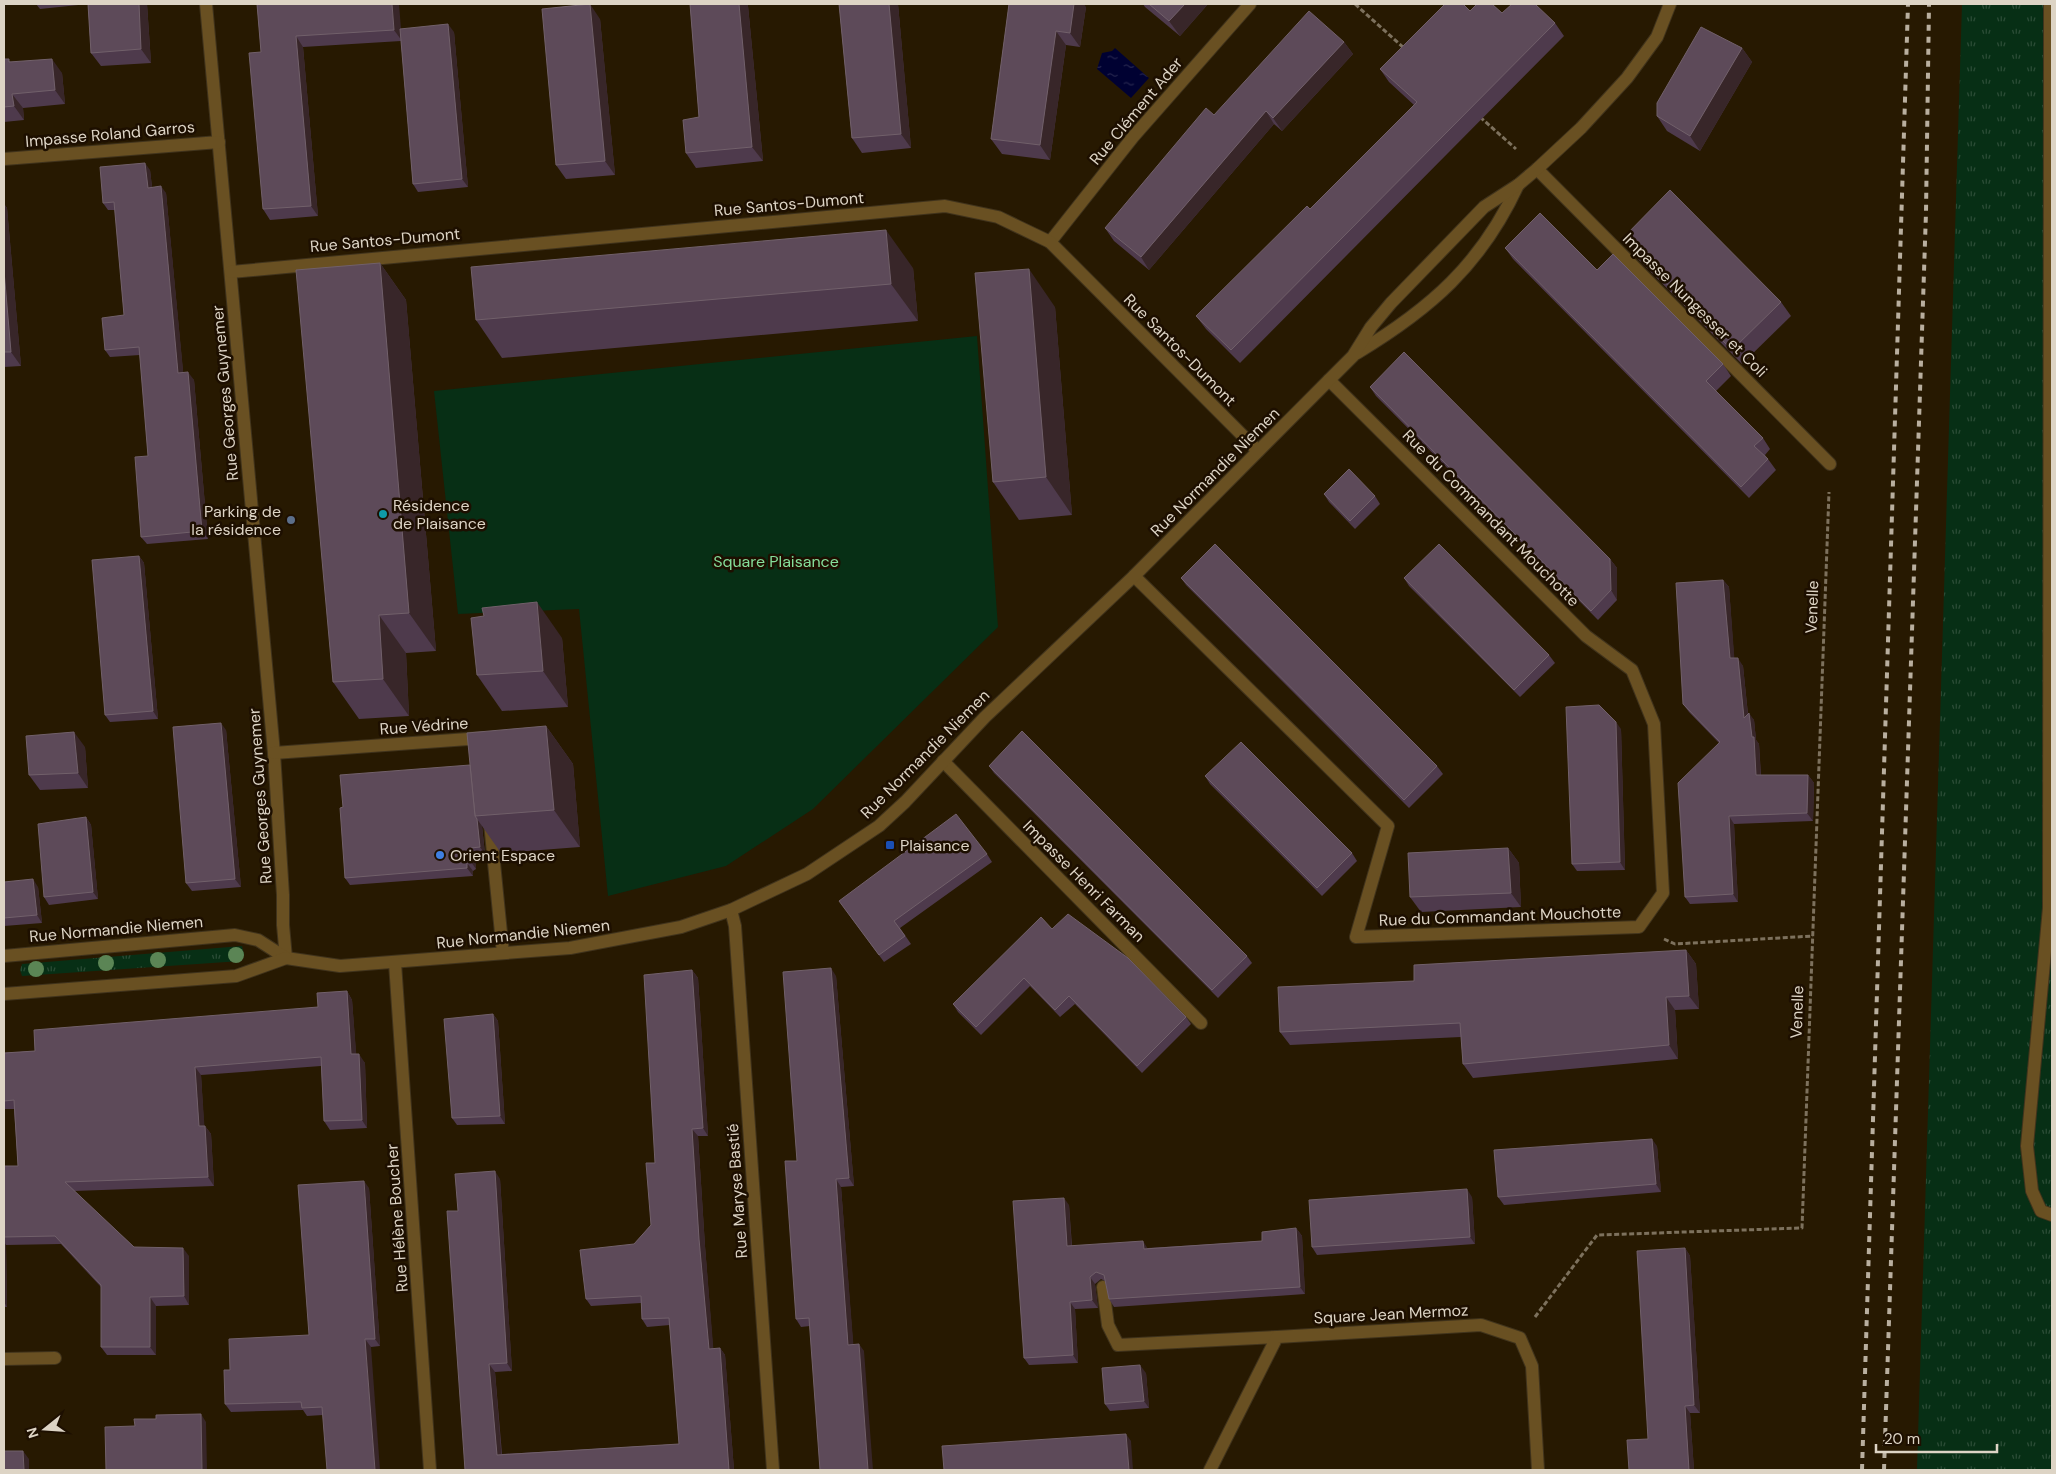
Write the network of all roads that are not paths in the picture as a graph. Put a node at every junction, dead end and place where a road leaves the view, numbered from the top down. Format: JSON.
{"nodes":[{"id":1,"x":206,"y":4,"type":"edge"},
{"id":2,"x":1250,"y":4,"type":"edge"},
{"id":3,"x":1670,"y":4,"type":"edge"},
{"id":4,"x":2050,"y":4,"type":"edge"},
{"id":5,"x":219,"y":142,"type":"junction"},
{"id":6,"x":4,"y":159,"type":"edge"},
{"id":7,"x":1537,"y":169,"type":"junction"},
{"id":8,"x":1518,"y":185,"type":"junction"},
{"id":9,"x":1050,"y":242,"type":"junction"},
{"id":10,"x":231,"y":272,"type":"junction"},
{"id":11,"x":1353,"y":356,"type":"junction"},
{"id":12,"x":1329,"y":380,"type":"junction"},
{"id":13,"x":1258,"y":451,"type":"junction"},
{"id":14,"x":1830,"y":464,"type":"road end"},
{"id":15,"x":1134,"y":576,"type":"junction"},
{"id":16,"x":274,"y":753,"type":"junction"},
{"id":17,"x":483,"y":758,"type":"edge"},
{"id":18,"x":943,"y":761,"type":"junction"},
{"id":19,"x":488,"y":807,"type":"edge"},
{"id":20,"x":731,"y":910,"type":"junction"},
{"id":21,"x":503,"y":953,"type":"junction"},
{"id":22,"x":4,"y":956,"type":"edge"},
{"id":23,"x":286,"y":958,"type":"junction"},
{"id":24,"x":395,"y":963,"type":"junction"},
{"id":25,"x":4,"y":994,"type":"edge"},
{"id":26,"x":1202,"y":1023,"type":"dead end"},
{"id":27,"x":2052,"y":1215,"type":"edge"},
{"id":28,"x":1103,"y":1287,"type":"edge"},
{"id":29,"x":1277,"y":1337,"type":"junction"},
{"id":30,"x":55,"y":1358,"type":"dead end"},
{"id":31,"x":4,"y":1359,"type":"edge"},
{"id":32,"x":430,"y":1470,"type":"edge"},
{"id":33,"x":773,"y":1470,"type":"edge"},
{"id":34,"x":1210,"y":1470,"type":"edge"},
{"id":35,"x":1538,"y":1470,"type":"edge"}],
"edges":[{"from":1,"to":5,"type":"street","name":"Rue Georges Guynemer"},
{"from":2,"to":9,"type":"street","name":"Rue Clément Ader"},
{"from":3,"to":7,"type":"street","name":"Rue Normandie Niemen"},
{"from":4,"to":27,"type":"street"},
{"from":5,"to":6,"type":"street","name":"Impasse Roland Garros"},
{"from":5,"to":10,"type":"street","name":"Rue Georges Guynemer"},
{"from":7,"to":8,"type":"street","name":"Rue Normandie Niemen"},
{"from":7,"to":14,"type":"street","name":"Impasse Nungesser et Coli"},
{"from":8,"to":11,"type":"street","name":"Rue Normandie Niemen"},
{"from":8,"to":11,"type":"street","name":"Rue Normandie Niemen"},
{"from":9,"to":10,"type":"street","name":"Rue Santos-Dumont"},
{"from":9,"to":13,"type":"street","name":"Rue Santos-Dumont"},
{"from":10,"to":16,"type":"street","name":"Rue Georges Guynemer"},
{"from":11,"to":12,"type":"street","name":"Rue Normandie Niemen"},
{"from":12,"to":13,"type":"street","name":"Rue Normandie Niemen"},
{"from":12,"to":15,"type":"street","name":"Rue du Commandant Mouchotte"},
{"from":13,"to":15,"type":"street","name":"Rue Normandie Niemen"},
{"from":15,"to":18,"type":"street","name":"Rue Normandie Niemen"},
{"from":16,"to":17,"type":"street","name":"Rue Védrine"},
{"from":16,"to":23,"type":"street","name":"Rue Georges Guynemer"},
{"from":18,"to":20,"type":"street","name":"Rue Normandie Niemen"},
{"from":18,"to":26,"type":"street","name":"Impasse Henri Farman"},
{"from":19,"to":21,"type":"street"},
{"from":20,"to":21,"type":"street","name":"Rue Normandie Niemen"},
{"from":20,"to":33,"type":"street","name":"Rue Maryse Bastié"},
{"from":21,"to":24,"type":"street","name":"Rue Normandie Niemen"},
{"from":22,"to":23,"type":"street","name":"Rue Normandie Niemen"},
{"from":23,"to":24,"type":"street","name":"Rue Normandie Niemen"},
{"from":23,"to":25,"type":"street","name":"Rue Normandie Niemen"},
{"from":24,"to":32,"type":"street","name":"Rue Hélène Boucher"},
{"from":28,"to":29,"type":"street","name":"Square Jean Mermoz"},
{"from":29,"to":34,"type":"street"},
{"from":29,"to":35,"type":"street","name":"Square Jean Mermoz"},
{"from":30,"to":31,"type":"street"}]}
